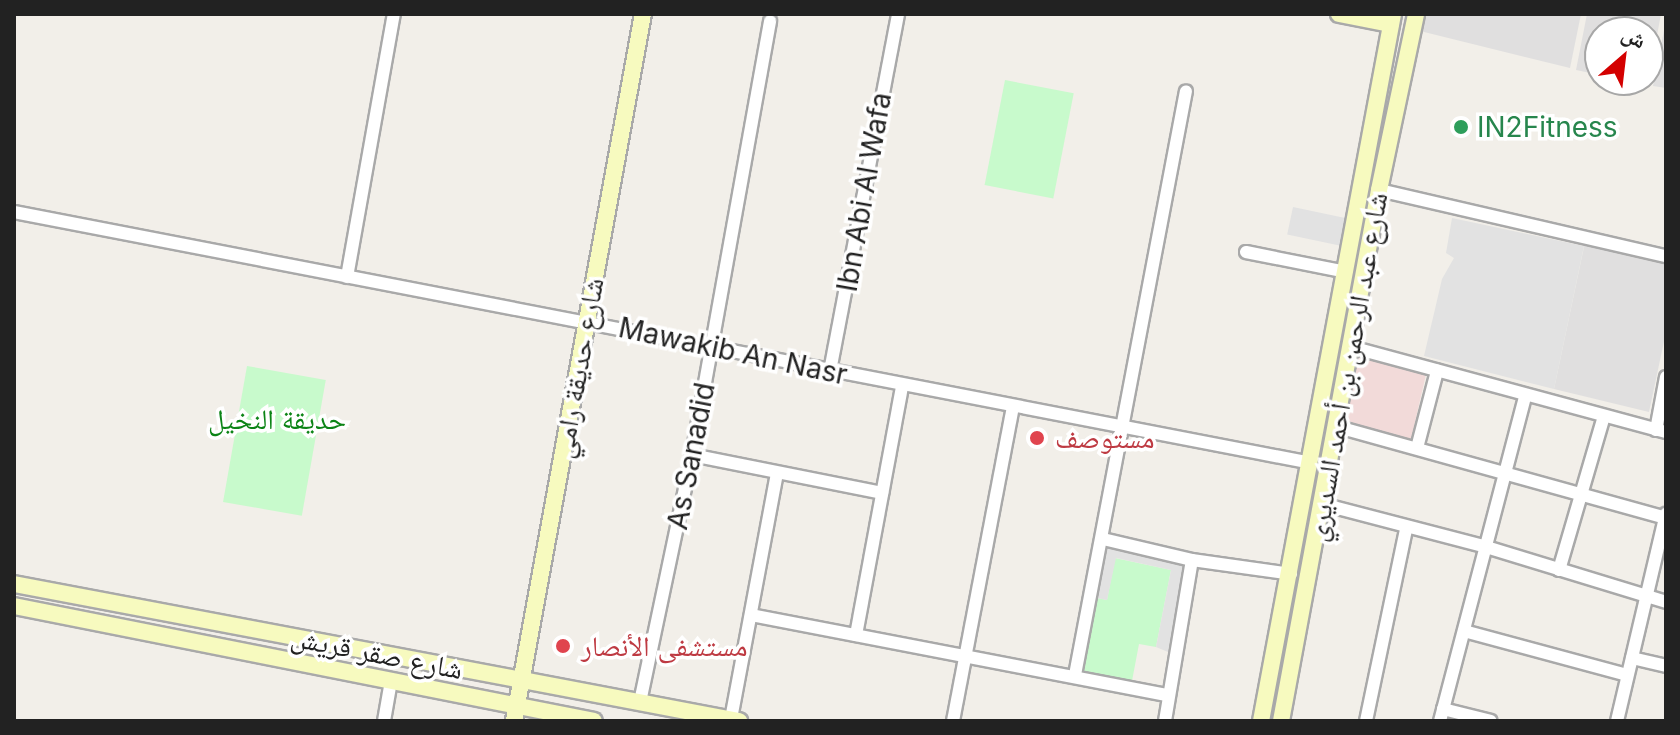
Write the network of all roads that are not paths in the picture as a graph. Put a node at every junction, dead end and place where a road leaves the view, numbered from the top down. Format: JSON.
{"nodes":[{"id":1,"x":394,"y":14,"type":"edge"},
{"id":2,"x":643,"y":14,"type":"edge"},
{"id":3,"x":898,"y":14,"type":"edge"},
{"id":4,"x":1339,"y":14,"type":"edge"},
{"id":5,"x":1416,"y":14,"type":"edge"},
{"id":6,"x":1392,"y":19,"type":"edge"},
{"id":7,"x":770,"y":21,"type":"dead end"},
{"id":8,"x":1186,"y":91,"type":"dead end"},
{"id":9,"x":1379,"y":190,"type":"junction"},
{"id":10,"x":14,"y":212,"type":"edge"},
{"id":11,"x":1246,"y":252,"type":"dead end"},
{"id":12,"x":1666,"y":256,"type":"edge"},
{"id":13,"x":1346,"y":272,"type":"junction"},
{"id":14,"x":347,"y":277,"type":"junction"},
{"id":15,"x":587,"y":320,"type":"junction"},
{"id":16,"x":1351,"y":347,"type":"junction"},
{"id":17,"x":711,"y":348,"type":"junction"},
{"id":18,"x":830,"y":371,"type":"junction"},
{"id":19,"x":1437,"y":371,"type":"junction"},
{"id":20,"x":1666,"y":377,"type":"edge"},
{"id":21,"x":902,"y":386,"type":"junction"},
{"id":22,"x":1525,"y":396,"type":"junction"},
{"id":23,"x":1013,"y":407,"type":"junction"},
{"id":24,"x":1604,"y":416,"type":"junction"},
{"id":25,"x":1338,"y":427,"type":"junction"},
{"id":26,"x":1121,"y":428,"type":"junction"},
{"id":27,"x":1661,"y":431,"type":"edge"},
{"id":28,"x":1417,"y":448,"type":"junction"},
{"id":29,"x":692,"y":455,"type":"junction"},
{"id":30,"x":1311,"y":463,"type":"junction"},
{"id":31,"x":1504,"y":470,"type":"junction"},
{"id":32,"x":777,"y":473,"type":"junction"},
{"id":33,"x":882,"y":493,"type":"junction"},
{"id":34,"x":1581,"y":493,"type":"junction"},
{"id":35,"x":1322,"y":504,"type":"junction"},
{"id":36,"x":1666,"y":516,"type":"edge"},
{"id":37,"x":1406,"y":529,"type":"junction"},
{"id":38,"x":1103,"y":539,"type":"junction"},
{"id":39,"x":1483,"y":546,"type":"junction"},
{"id":40,"x":1192,"y":560,"type":"junction"},
{"id":41,"x":1559,"y":570,"type":"junction"},
{"id":42,"x":1291,"y":574,"type":"junction"},
{"id":43,"x":14,"y":584,"type":"edge"},
{"id":44,"x":1646,"y":596,"type":"junction"},
{"id":45,"x":1666,"y":602,"type":"edge"},
{"id":46,"x":14,"y":606,"type":"edge"},
{"id":47,"x":751,"y":615,"type":"junction"},
{"id":48,"x":1464,"y":631,"type":"junction"},
{"id":49,"x":856,"y":635,"type":"junction"},
{"id":50,"x":965,"y":656,"type":"junction"},
{"id":51,"x":1632,"y":658,"type":"junction"},
{"id":52,"x":1666,"y":666,"type":"edge"},
{"id":53,"x":1075,"y":675,"type":"junction"},
{"id":54,"x":1627,"y":675,"type":"junction"},
{"id":55,"x":391,"y":681,"type":"junction"},
{"id":56,"x":521,"y":681,"type":"junction"},
{"id":57,"x":1168,"y":695,"type":"junction"},
{"id":58,"x":640,"y":702,"type":"junction"},
{"id":59,"x":515,"y":713,"type":"edge"},
{"id":60,"x":1441,"y":715,"type":"edge"},
{"id":61,"x":735,"y":720,"type":"edge"},
{"id":62,"x":384,"y":721,"type":"edge"},
{"id":63,"x":594,"y":721,"type":"edge"},
{"id":64,"x":953,"y":721,"type":"edge"},
{"id":65,"x":1165,"y":721,"type":"edge"},
{"id":66,"x":1261,"y":721,"type":"edge"},
{"id":67,"x":1281,"y":721,"type":"edge"},
{"id":68,"x":1366,"y":721,"type":"edge"},
{"id":69,"x":1491,"y":721,"type":"edge"},
{"id":70,"x":1617,"y":721,"type":"edge"}],
"edges":[{"from":1,"to":14,"type":"street"},
{"from":2,"to":15,"type":"street","name":"شارع حديقة رامي"},
{"from":3,"to":18,"type":"street","name":"Ibn Abi Al Wafa"},
{"from":4,"to":6,"type":"street"},
{"from":5,"to":9,"type":"street","name":"شارع عبد الرحمن بن أحمد السديري"},
{"from":6,"to":13,"type":"street","name":"شارع عبد الرحمن بن أحمد السديري"},
{"from":7,"to":17,"type":"street","name":"As Sanadid"},
{"from":8,"to":26,"type":"street"},
{"from":9,"to":12,"type":"street"},
{"from":9,"to":16,"type":"street","name":"شارع عبد الرحمن بن أحمد السديري"},
{"from":10,"to":14,"type":"street","name":"Mawakib An Nasr"},
{"from":11,"to":13,"type":"street"},
{"from":13,"to":30,"type":"street","name":"شارع عبد الرحمن بن أحمد السديري"},
{"from":14,"to":15,"type":"street","name":"Mawakib An Nasr"},
{"from":15,"to":17,"type":"street","name":"Mawakib An Nasr"},
{"from":15,"to":56,"type":"street","name":"شارع حديقة رامي"},
{"from":16,"to":19,"type":"street"},
{"from":16,"to":25,"type":"street","name":"شارع عبد الرحمن بن أحمد السديري"},
{"from":17,"to":18,"type":"street","name":"Mawakib An Nasr"},
{"from":17,"to":29,"type":"street","name":"As Sanadid"},
{"from":18,"to":21,"type":"street","name":"Mawakib An Nasr"},
{"from":19,"to":22,"type":"street"},
{"from":19,"to":28,"type":"street"},
{"from":20,"to":27,"type":"street"},
{"from":21,"to":23,"type":"street","name":"Mawakib An Nasr"},
{"from":21,"to":33,"type":"street"},
{"from":22,"to":24,"type":"street"},
{"from":22,"to":31,"type":"street"},
{"from":23,"to":26,"type":"street","name":"Mawakib An Nasr"},
{"from":23,"to":50,"type":"street"},
{"from":24,"to":27,"type":"street"},
{"from":24,"to":34,"type":"street"},
{"from":25,"to":28,"type":"street"},
{"from":25,"to":35,"type":"street","name":"شارع عبد الرحمن بن أحمد السديري"},
{"from":26,"to":30,"type":"street","name":"Mawakib An Nasr"},
{"from":26,"to":38,"type":"street"},
{"from":28,"to":31,"type":"street"},
{"from":29,"to":32,"type":"street"},
{"from":29,"to":58,"type":"street","name":"As Sanadid"},
{"from":30,"to":42,"type":"street","name":"شارع عبد الرحمن بن أحمد السديري"},
{"from":31,"to":34,"type":"street"},
{"from":31,"to":39,"type":"street"},
{"from":32,"to":33,"type":"street"},
{"from":32,"to":47,"type":"street"},
{"from":33,"to":49,"type":"street"},
{"from":34,"to":36,"type":"street"},
{"from":34,"to":41,"type":"street"},
{"from":35,"to":37,"type":"street"},
{"from":35,"to":67,"type":"street","name":"شارع عبد الرحمن بن أحمد السديري"},
{"from":36,"to":44,"type":"street"},
{"from":37,"to":39,"type":"street"},
{"from":37,"to":68,"type":"street"},
{"from":38,"to":40,"type":"street"},
{"from":38,"to":53,"type":"street"},
{"from":39,"to":41,"type":"street"},
{"from":39,"to":48,"type":"street"},
{"from":40,"to":42,"type":"street"},
{"from":40,"to":57,"type":"street"},
{"from":41,"to":44,"type":"street"},
{"from":42,"to":66,"type":"street","name":"شارع عبد الرحمن بن أحمد السديري"},
{"from":43,"to":56,"type":"street","name":"شارع صقر قريش"},
{"from":44,"to":45,"type":"street"},
{"from":44,"to":51,"type":"street"},
{"from":46,"to":55,"type":"street","name":"شارع صقر قريش"},
{"from":47,"to":49,"type":"street"},
{"from":47,"to":61,"type":"street"},
{"from":48,"to":54,"type":"street"},
{"from":48,"to":60,"type":"street"},
{"from":49,"to":50,"type":"street"},
{"from":50,"to":53,"type":"street"},
{"from":50,"to":64,"type":"street"},
{"from":51,"to":52,"type":"street"},
{"from":51,"to":54,"type":"street"},
{"from":53,"to":57,"type":"street"},
{"from":54,"to":70,"type":"street"},
{"from":55,"to":59,"type":"street","name":"شارع صقر قريش"},
{"from":55,"to":62,"type":"street"},
{"from":56,"to":58,"type":"street","name":"شارع صقر قريش"},
{"from":56,"to":59,"type":"street","name":"شارع حديقة رامي"},
{"from":57,"to":65,"type":"street"},
{"from":58,"to":61,"type":"street","name":"شارع صقر قريش"},
{"from":59,"to":63,"type":"street","name":"شارع صقر قريش"},
{"from":60,"to":69,"type":"street"}]}
